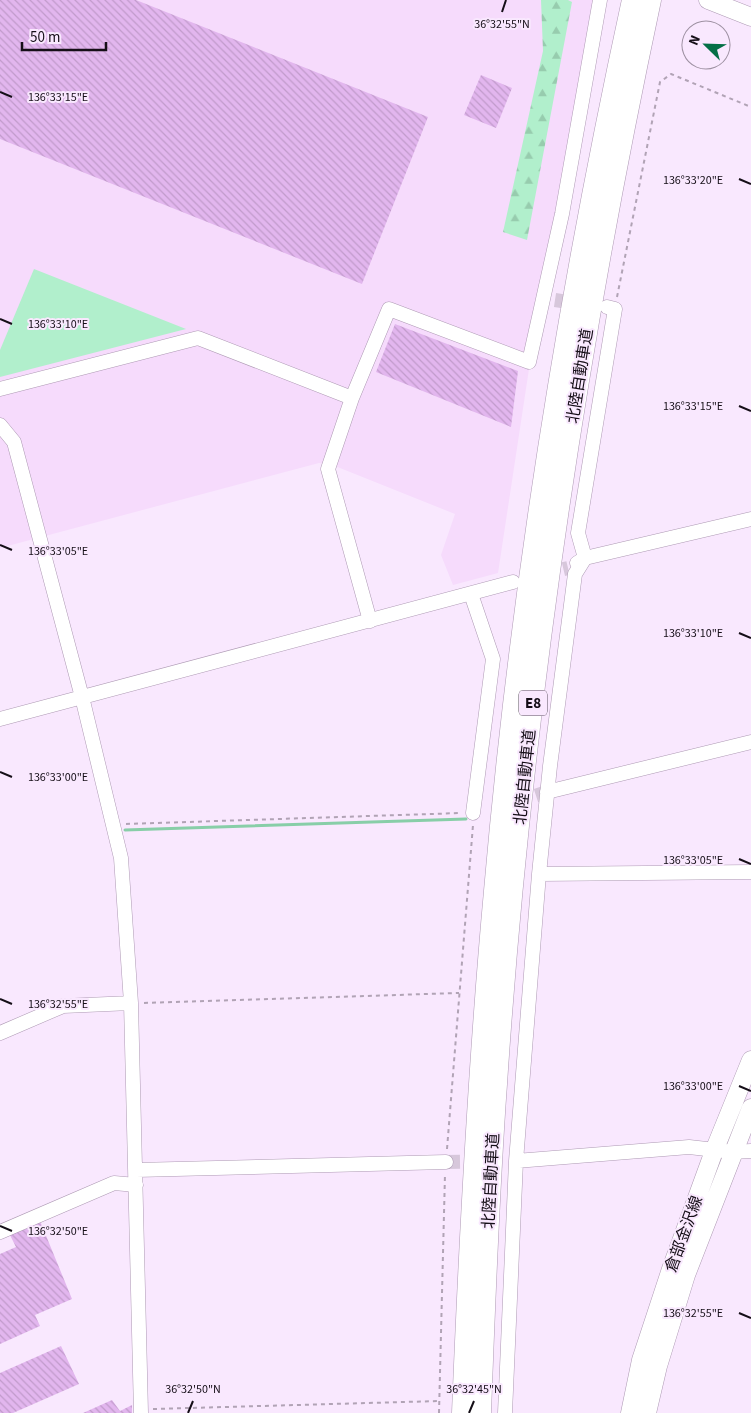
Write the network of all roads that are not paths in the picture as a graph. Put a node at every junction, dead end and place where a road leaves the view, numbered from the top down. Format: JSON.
{"nodes":[{"id":1,"x":600,"y":0,"type":"edge"},
{"id":2,"x":632,"y":0,"type":"edge"},
{"id":3,"x":651,"y":0,"type":"edge"},
{"id":4,"x":708,"y":0,"type":"edge"},
{"id":5,"x":751,"y":17,"type":"edge"},
{"id":6,"x":611,"y":308,"type":"road end"},
{"id":7,"x":0,"y":389,"type":"edge"},
{"id":8,"x":352,"y":398,"type":"junction"},
{"id":9,"x":0,"y":425,"type":"edge"},
{"id":10,"x":751,"y":519,"type":"edge"},
{"id":11,"x":585,"y":558,"type":"junction"},
{"id":12,"x":568,"y":568,"type":"tunnel mouth"},
{"id":13,"x":513,"y":582,"type":"dead end"},
{"id":14,"x":471,"y":594,"type":"junction"},
{"id":15,"x":370,"y":621,"type":"junction"},
{"id":16,"x":82,"y":697,"type":"junction"},
{"id":17,"x":0,"y":719,"type":"edge"},
{"id":18,"x":751,"y":742,"type":"edge"},
{"id":19,"x":547,"y":792,"type":"junction"},
{"id":20,"x":473,"y":812,"type":"road end"},
{"id":21,"x":751,"y":872,"type":"edge"},
{"id":22,"x":539,"y":874,"type":"junction"},
{"id":23,"x":131,"y":1003,"type":"junction"},
{"id":24,"x":0,"y":1033,"type":"edge"},
{"id":25,"x":751,"y":1060,"type":"edge"},
{"id":26,"x":751,"y":1108,"type":"edge"},
{"id":27,"x":714,"y":1151,"type":"junction"},
{"id":28,"x":751,"y":1151,"type":"edge"},
{"id":29,"x":733,"y":1152,"type":"junction"},
{"id":30,"x":516,"y":1161,"type":"junction"},
{"id":31,"x":446,"y":1162,"type":"tunnel mouth"},
{"id":32,"x":136,"y":1170,"type":"junction"},
{"id":33,"x":136,"y":1185,"type":"junction"},
{"id":34,"x":0,"y":1232,"type":"edge"},
{"id":35,"x":141,"y":1411,"type":"edge"},
{"id":36,"x":462,"y":1413,"type":"edge"},
{"id":37,"x":481,"y":1413,"type":"edge"},
{"id":38,"x":505,"y":1413,"type":"edge"},
{"id":39,"x":630,"y":1413,"type":"edge"},
{"id":40,"x":647,"y":1413,"type":"edge"}],
"edges":[{"from":1,"to":8,"type":"street"},
{"from":2,"to":36,"type":"highway","name":"北陸自動車道","number":"E8"},
{"from":3,"to":37,"type":"highway","name":"北陸自動車道","number":"E8"},
{"from":4,"to":5,"type":"main road"},
{"from":6,"to":11,"type":"street"},
{"from":7,"to":8,"type":"street"},
{"from":8,"to":15,"type":"street"},
{"from":9,"to":16,"type":"street"},
{"from":10,"to":11,"type":"street"},
{"from":11,"to":12,"type":"street"},
{"from":11,"to":19,"type":"street"},
{"from":13,"to":14,"type":"street"},
{"from":14,"to":15,"type":"street"},
{"from":14,"to":20,"type":"street"},
{"from":15,"to":16,"type":"street"},
{"from":16,"to":17,"type":"street"},
{"from":16,"to":23,"type":"street"},
{"from":18,"to":19,"type":"street"},
{"from":19,"to":22,"type":"street"},
{"from":21,"to":22,"type":"street"},
{"from":22,"to":30,"type":"street"},
{"from":23,"to":24,"type":"street"},
{"from":23,"to":32,"type":"street"},
{"from":25,"to":27,"type":"main road","name":"倉部金沢線"},
{"from":26,"to":29,"type":"main road","name":"倉部金沢線"},
{"from":27,"to":29,"type":"street"},
{"from":27,"to":30,"type":"street"},
{"from":27,"to":39,"type":"main road","name":"倉部金沢線"},
{"from":28,"to":29,"type":"street"},
{"from":29,"to":40,"type":"main road","name":"倉部金沢線"},
{"from":30,"to":38,"type":"street"},
{"from":31,"to":32,"type":"street"},
{"from":32,"to":33,"type":"street"},
{"from":33,"to":34,"type":"street"},
{"from":33,"to":35,"type":"street"}]}
